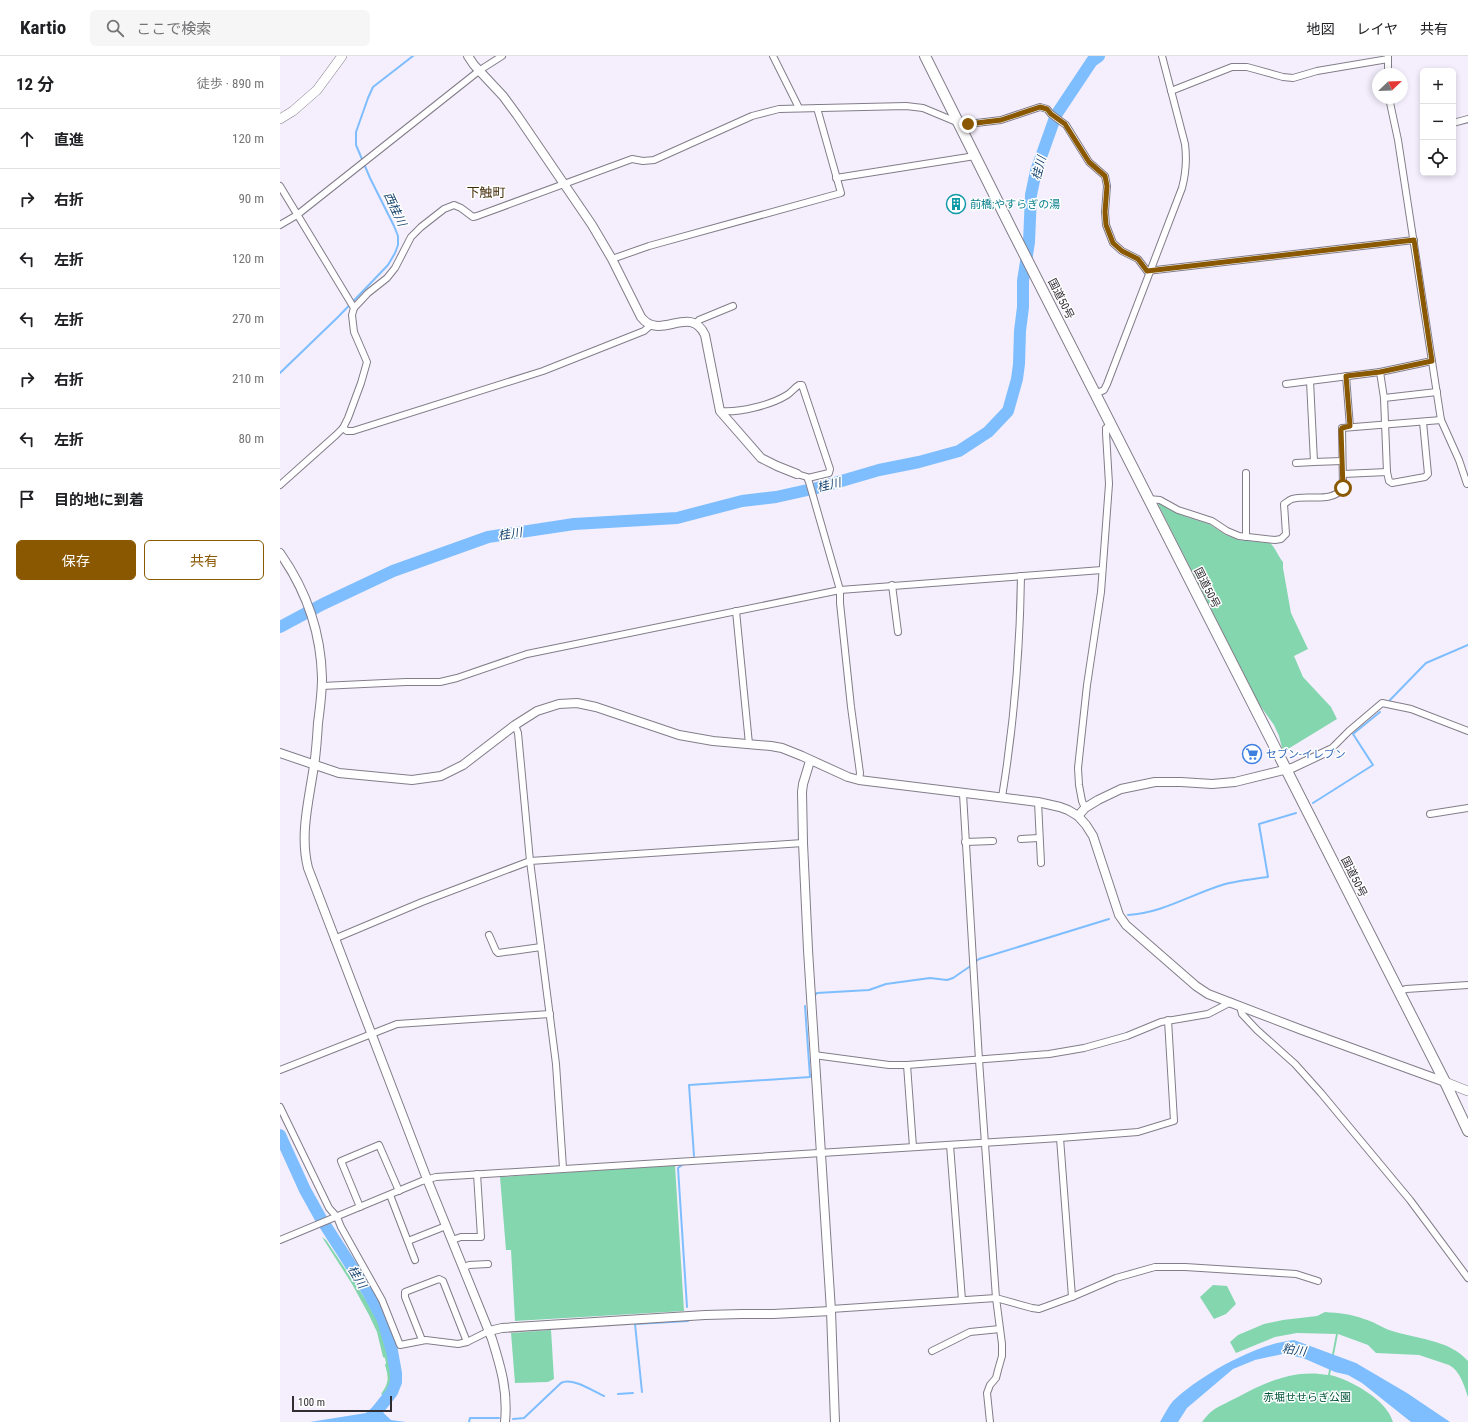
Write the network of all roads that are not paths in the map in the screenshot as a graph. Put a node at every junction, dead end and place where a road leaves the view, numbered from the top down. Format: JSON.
{"nodes":[{"id":1,"x":342,"y":56,"type":"edge"},
{"id":2,"x":468,"y":56,"type":"edge"},
{"id":3,"x":502,"y":56,"type":"edge"},
{"id":4,"x":773,"y":56,"type":"edge"},
{"id":5,"x":925,"y":56,"type":"edge"},
{"id":6,"x":1162,"y":56,"type":"edge"},
{"id":7,"x":1388,"y":58,"type":"edge"},
{"id":8,"x":480,"y":70,"type":"junction"},
{"id":9,"x":1170,"y":90,"type":"junction"},
{"id":10,"x":1389,"y":104,"type":"edge"},
{"id":11,"x":799,"y":108,"type":"junction"},
{"id":12,"x":817,"y":108,"type":"junction"},
{"id":13,"x":280,"y":119,"type":"edge"},
{"id":14,"x":1468,"y":119,"type":"edge"},
{"id":15,"x":1456,"y":122,"type":"edge"},
{"id":16,"x":959,"y":123,"type":"junction"},
{"id":17,"x":975,"y":156,"type":"junction"},
{"id":18,"x":836,"y":178,"type":"junction"},
{"id":19,"x":564,"y":184,"type":"junction"},
{"id":20,"x":280,"y":186,"type":"edge"},
{"id":21,"x":297,"y":215,"type":"junction"},
{"id":22,"x":280,"y":225,"type":"edge"},
{"id":23,"x":1414,"y":240,"type":"junction"},
{"id":24,"x":612,"y":259,"type":"junction"},
{"id":25,"x":1151,"y":272,"type":"junction"},
{"id":26,"x":352,"y":305,"type":"junction"},
{"id":27,"x":733,"y":306,"type":"dead end"},
{"id":28,"x":696,"y":323,"type":"junction"},
{"id":29,"x":651,"y":325,"type":"junction"},
{"id":30,"x":1432,"y":361,"type":"junction"},
{"id":31,"x":1380,"y":372,"type":"junction"},
{"id":32,"x":1346,"y":376,"type":"junction"},
{"id":33,"x":1310,"y":381,"type":"junction"},
{"id":34,"x":1286,"y":384,"type":"dead end"},
{"id":35,"x":1437,"y":392,"type":"junction"},
{"id":36,"x":1095,"y":394,"type":"junction"},
{"id":37,"x":1384,"y":398,"type":"junction"},
{"id":38,"x":720,"y":411,"type":"junction"},
{"id":39,"x":1441,"y":420,"type":"junction"},
{"id":40,"x":1423,"y":422,"type":"junction"},
{"id":41,"x":1111,"y":425,"type":"junction"},
{"id":42,"x":1385,"y":425,"type":"junction"},
{"id":43,"x":1350,"y":426,"type":"junction"},
{"id":44,"x":343,"y":428,"type":"junction"},
{"id":45,"x":1342,"y":461,"type":"junction"},
{"id":46,"x":1314,"y":462,"type":"junction"},
{"id":47,"x":1296,"y":463,"type":"dead end"},
{"id":48,"x":1387,"y":472,"type":"junction"},
{"id":49,"x":1246,"y":473,"type":"dead end"},
{"id":50,"x":797,"y":474,"type":"joint"},
{"id":51,"x":1343,"y":474,"type":"junction"},
{"id":52,"x":809,"y":480,"type":"junction"},
{"id":53,"x":280,"y":484,"type":"edge"},
{"id":54,"x":1467,"y":484,"type":"edge"},
{"id":55,"x":1148,"y":499,"type":"junction"},
{"id":56,"x":1246,"y":537,"type":"junction"},
{"id":57,"x":280,"y":553,"type":"edge"},
{"id":58,"x":1102,"y":570,"type":"junction"},
{"id":59,"x":1021,"y":576,"type":"junction"},
{"id":60,"x":892,"y":586,"type":"junction"},
{"id":61,"x":840,"y":590,"type":"junction"},
{"id":62,"x":736,"y":611,"type":"junction"},
{"id":63,"x":898,"y":632,"type":"dead end"},
{"id":64,"x":322,"y":686,"type":"junction"},
{"id":65,"x":515,"y":725,"type":"junction"},
{"id":66,"x":1468,"y":731,"type":"edge"},
{"id":67,"x":749,"y":744,"type":"junction"},
{"id":68,"x":1330,"y":750,"type":"joint"},
{"id":69,"x":280,"y":753,"type":"edge"},
{"id":70,"x":810,"y":760,"type":"junction"},
{"id":71,"x":314,"y":764,"type":"junction"},
{"id":72,"x":1285,"y":769,"type":"junction"},
{"id":73,"x":859,"y":780,"type":"junction"},
{"id":74,"x":963,"y":794,"type":"junction"},
{"id":75,"x":1002,"y":798,"type":"junction"},
{"id":76,"x":1038,"y":802,"type":"junction"},
{"id":77,"x":1085,"y":808,"type":"junction"},
{"id":78,"x":1468,"y":808,"type":"edge"},
{"id":79,"x":1430,"y":814,"type":"dead end"},
{"id":80,"x":1078,"y":816,"type":"junction"},
{"id":81,"x":1039,"y":838,"type":"junction"},
{"id":82,"x":1021,"y":839,"type":"dead end"},
{"id":83,"x":966,"y":842,"type":"junction"},
{"id":84,"x":993,"y":842,"type":"dead end"},
{"id":85,"x":803,"y":843,"type":"junction"},
{"id":86,"x":530,"y":861,"type":"junction"},
{"id":87,"x":1041,"y":863,"type":"dead end"},
{"id":88,"x":489,"y":935,"type":"dead end"},
{"id":89,"x":334,"y":938,"type":"junction"},
{"id":90,"x":541,"y":947,"type":"junction"},
{"id":91,"x":1468,"y":985,"type":"edge"},
{"id":92,"x":1399,"y":992,"type":"junction"},
{"id":93,"x":1231,"y":1002,"type":"junction"},
{"id":94,"x":1240,"y":1006,"type":"junction"},
{"id":95,"x":550,"y":1014,"type":"junction"},
{"id":96,"x":1168,"y":1020,"type":"junction"},
{"id":97,"x":371,"y":1034,"type":"junction"},
{"id":98,"x":814,"y":1055,"type":"junction"},
{"id":99,"x":979,"y":1060,"type":"junction"},
{"id":100,"x":907,"y":1065,"type":"junction"},
{"id":101,"x":280,"y":1070,"type":"edge"},
{"id":102,"x":1445,"y":1082,"type":"junction"},
{"id":103,"x":1468,"y":1090,"type":"edge"},
{"id":104,"x":280,"y":1107,"type":"edge"},
{"id":105,"x":1468,"y":1131,"type":"edge"},
{"id":106,"x":1060,"y":1138,"type":"junction"},
{"id":107,"x":985,"y":1143,"type":"junction"},
{"id":108,"x":950,"y":1145,"type":"junction"},
{"id":109,"x":913,"y":1147,"type":"junction"},
{"id":110,"x":821,"y":1153,"type":"junction"},
{"id":111,"x":563,"y":1168,"type":"junction"},
{"id":112,"x":477,"y":1174,"type":"junction"},
{"id":113,"x":427,"y":1179,"type":"junction"},
{"id":114,"x":398,"y":1191,"type":"junction"},
{"id":115,"x":390,"y":1195,"type":"junction"},
{"id":116,"x":360,"y":1208,"type":"junction"},
{"id":117,"x":335,"y":1218,"type":"junction"},
{"id":118,"x":446,"y":1226,"type":"junction"},
{"id":119,"x":280,"y":1240,"type":"edge"},
{"id":120,"x":452,"y":1240,"type":"junction"},
{"id":121,"x":408,"y":1241,"type":"junction"},
{"id":122,"x":415,"y":1260,"type":"dead end"},
{"id":123,"x":488,"y":1264,"type":"dead end"},
{"id":124,"x":463,"y":1268,"type":"junction"},
{"id":125,"x":1468,"y":1278,"type":"edge"},
{"id":126,"x":1318,"y":1281,"type":"dead end"},
{"id":127,"x":1072,"y":1297,"type":"junction"},
{"id":128,"x":996,"y":1298,"type":"junction"},
{"id":129,"x":962,"y":1300,"type":"junction"},
{"id":130,"x":831,"y":1310,"type":"junction"},
{"id":131,"x":1000,"y":1329,"type":"junction"},
{"id":132,"x":488,"y":1331,"type":"junction"},
{"id":133,"x":422,"y":1340,"type":"junction"},
{"id":134,"x":467,"y":1342,"type":"junction"},
{"id":135,"x":932,"y":1351,"type":"dead end"},
{"id":136,"x":505,"y":1422,"type":"edge"},
{"id":137,"x":835,"y":1422,"type":"edge"},
{"id":138,"x":990,"y":1422,"type":"edge"}],
"edges":[{"from":1,"to":13,"type":"main road"},
{"from":2,"to":8,"type":"street"},
{"from":3,"to":8,"type":"street"},
{"from":4,"to":11,"type":"street"},
{"from":5,"to":16,"type":"highway","name":"国道50号"},
{"from":6,"to":9,"type":"street"},
{"from":7,"to":9,"type":"street"},
{"from":8,"to":19,"type":"street"},
{"from":8,"to":21,"type":"street"},
{"from":9,"to":25,"type":"street"},
{"from":10,"to":23,"type":"street"},
{"from":11,"to":12,"type":"street"},
{"from":11,"to":19,"type":"street"},
{"from":12,"to":16,"type":"street"},
{"from":12,"to":18,"type":"street"},
{"from":14,"to":15,"type":"street"},
{"from":16,"to":17,"type":"highway","name":"国道50号"},
{"from":16,"to":25,"type":"street"},
{"from":17,"to":18,"type":"street"},
{"from":17,"to":36,"type":"highway","name":"国道50号"},
{"from":18,"to":24,"type":"street"},
{"from":19,"to":24,"type":"street"},
{"from":19,"to":26,"type":"street"},
{"from":20,"to":21,"type":"street"},
{"from":21,"to":22,"type":"street"},
{"from":21,"to":26,"type":"street"},
{"from":23,"to":25,"type":"street"},
{"from":23,"to":30,"type":"street"},
{"from":24,"to":29,"type":"street"},
{"from":25,"to":36,"type":"street"},
{"from":26,"to":44,"type":"street"},
{"from":27,"to":28,"type":"street"},
{"from":28,"to":29,"type":"street"},
{"from":28,"to":38,"type":"street"},
{"from":29,"to":44,"type":"street"},
{"from":30,"to":31,"type":"street"},
{"from":30,"to":35,"type":"street"},
{"from":31,"to":32,"type":"street"},
{"from":31,"to":37,"type":"street"},
{"from":32,"to":33,"type":"street"},
{"from":32,"to":43,"type":"street"},
{"from":33,"to":34,"type":"street"},
{"from":33,"to":46,"type":"street"},
{"from":35,"to":37,"type":"street"},
{"from":35,"to":39,"type":"street"},
{"from":36,"to":41,"type":"highway","name":"国道50号"},
{"from":37,"to":42,"type":"street"},
{"from":38,"to":50,"type":"street"},
{"from":38,"to":52,"type":"street"},
{"from":39,"to":40,"type":"street"},
{"from":39,"to":54,"type":"street"},
{"from":40,"to":42,"type":"street"},
{"from":40,"to":48,"type":"street"},
{"from":41,"to":55,"type":"highway","name":"国道50号"},
{"from":41,"to":58,"type":"street"},
{"from":42,"to":43,"type":"street"},
{"from":42,"to":48,"type":"street"},
{"from":43,"to":45,"type":"street"},
{"from":44,"to":53,"type":"street"},
{"from":45,"to":46,"type":"street"},
{"from":45,"to":51,"type":"street"},
{"from":46,"to":47,"type":"street"},
{"from":48,"to":51,"type":"street"},
{"from":49,"to":56,"type":"street"},
{"from":50,"to":52,"type":"street"},
{"from":51,"to":56,"type":"street"},
{"from":52,"to":61,"type":"street"},
{"from":55,"to":56,"type":"street"},
{"from":55,"to":72,"type":"highway","name":"国道50号"},
{"from":57,"to":64,"type":"street"},
{"from":58,"to":59,"type":"street"},
{"from":58,"to":77,"type":"street"},
{"from":59,"to":60,"type":"street"},
{"from":59,"to":75,"type":"street"},
{"from":60,"to":61,"type":"street"},
{"from":60,"to":63,"type":"street"},
{"from":61,"to":62,"type":"street"},
{"from":61,"to":73,"type":"street"},
{"from":62,"to":64,"type":"street"},
{"from":62,"to":67,"type":"street"},
{"from":64,"to":71,"type":"street"},
{"from":65,"to":67,"type":"street"},
{"from":65,"to":71,"type":"street"},
{"from":65,"to":86,"type":"street"},
{"from":66,"to":68,"type":"street"},
{"from":67,"to":70,"type":"street"},
{"from":68,"to":72,"type":"street"},
{"from":69,"to":71,"type":"street"},
{"from":70,"to":73,"type":"street"},
{"from":70,"to":85,"type":"street"},
{"from":71,"to":89,"type":"street"},
{"from":72,"to":77,"type":"street"},
{"from":72,"to":92,"type":"highway","name":"国道50号"},
{"from":73,"to":74,"type":"street"},
{"from":74,"to":75,"type":"street"},
{"from":74,"to":83,"type":"street"},
{"from":75,"to":76,"type":"street"},
{"from":76,"to":80,"type":"street"},
{"from":76,"to":81,"type":"street"},
{"from":77,"to":80,"type":"street"},
{"from":78,"to":79,"type":"street"},
{"from":80,"to":93,"type":"street"},
{"from":81,"to":82,"type":"street"},
{"from":81,"to":87,"type":"street"},
{"from":83,"to":84,"type":"street"},
{"from":83,"to":99,"type":"street"},
{"from":85,"to":86,"type":"street"},
{"from":85,"to":98,"type":"street"},
{"from":86,"to":89,"type":"street"},
{"from":86,"to":90,"type":"street"},
{"from":88,"to":90,"type":"street"},
{"from":89,"to":97,"type":"street"},
{"from":90,"to":95,"type":"street"},
{"from":91,"to":92,"type":"street"},
{"from":92,"to":102,"type":"highway","name":"国道50号"},
{"from":93,"to":94,"type":"street"},
{"from":93,"to":96,"type":"street"},
{"from":94,"to":102,"type":"street"},
{"from":94,"to":125,"type":"street"},
{"from":95,"to":97,"type":"street"},
{"from":95,"to":111,"type":"street"},
{"from":96,"to":99,"type":"street"},
{"from":96,"to":106,"type":"street"},
{"from":97,"to":101,"type":"street"},
{"from":97,"to":113,"type":"street"},
{"from":98,"to":100,"type":"street"},
{"from":98,"to":110,"type":"street"},
{"from":99,"to":100,"type":"street"},
{"from":99,"to":107,"type":"street"},
{"from":100,"to":109,"type":"street"},
{"from":102,"to":103,"type":"main road"},
{"from":102,"to":105,"type":"highway","name":"国道50号"},
{"from":104,"to":117,"type":"street"},
{"from":106,"to":107,"type":"street"},
{"from":106,"to":127,"type":"street"},
{"from":107,"to":108,"type":"street"},
{"from":107,"to":128,"type":"street"},
{"from":108,"to":109,"type":"street"},
{"from":108,"to":129,"type":"street"},
{"from":109,"to":110,"type":"street"},
{"from":110,"to":111,"type":"street"},
{"from":110,"to":130,"type":"street"},
{"from":111,"to":112,"type":"street"},
{"from":112,"to":113,"type":"street"},
{"from":112,"to":120,"type":"street"},
{"from":113,"to":114,"type":"street"},
{"from":113,"to":118,"type":"street"},
{"from":114,"to":115,"type":"street"},
{"from":114,"to":116,"type":"street"},
{"from":115,"to":116,"type":"street"},
{"from":115,"to":121,"type":"street"},
{"from":116,"to":117,"type":"street"},
{"from":117,"to":119,"type":"street"},
{"from":117,"to":133,"type":"street"},
{"from":118,"to":120,"type":"street"},
{"from":118,"to":121,"type":"street"},
{"from":120,"to":124,"type":"street"},
{"from":121,"to":122,"type":"street"},
{"from":123,"to":124,"type":"street"},
{"from":124,"to":132,"type":"street"},
{"from":126,"to":127,"type":"street"},
{"from":127,"to":128,"type":"street"},
{"from":128,"to":129,"type":"street"},
{"from":128,"to":131,"type":"street"},
{"from":129,"to":130,"type":"street"},
{"from":130,"to":132,"type":"street"},
{"from":130,"to":137,"type":"street"},
{"from":131,"to":135,"type":"street"},
{"from":131,"to":138,"type":"street"},
{"from":132,"to":134,"type":"street"},
{"from":132,"to":136,"type":"street"},
{"from":133,"to":134,"type":"street"},
{"from":133,"to":134,"type":"street"}]}
